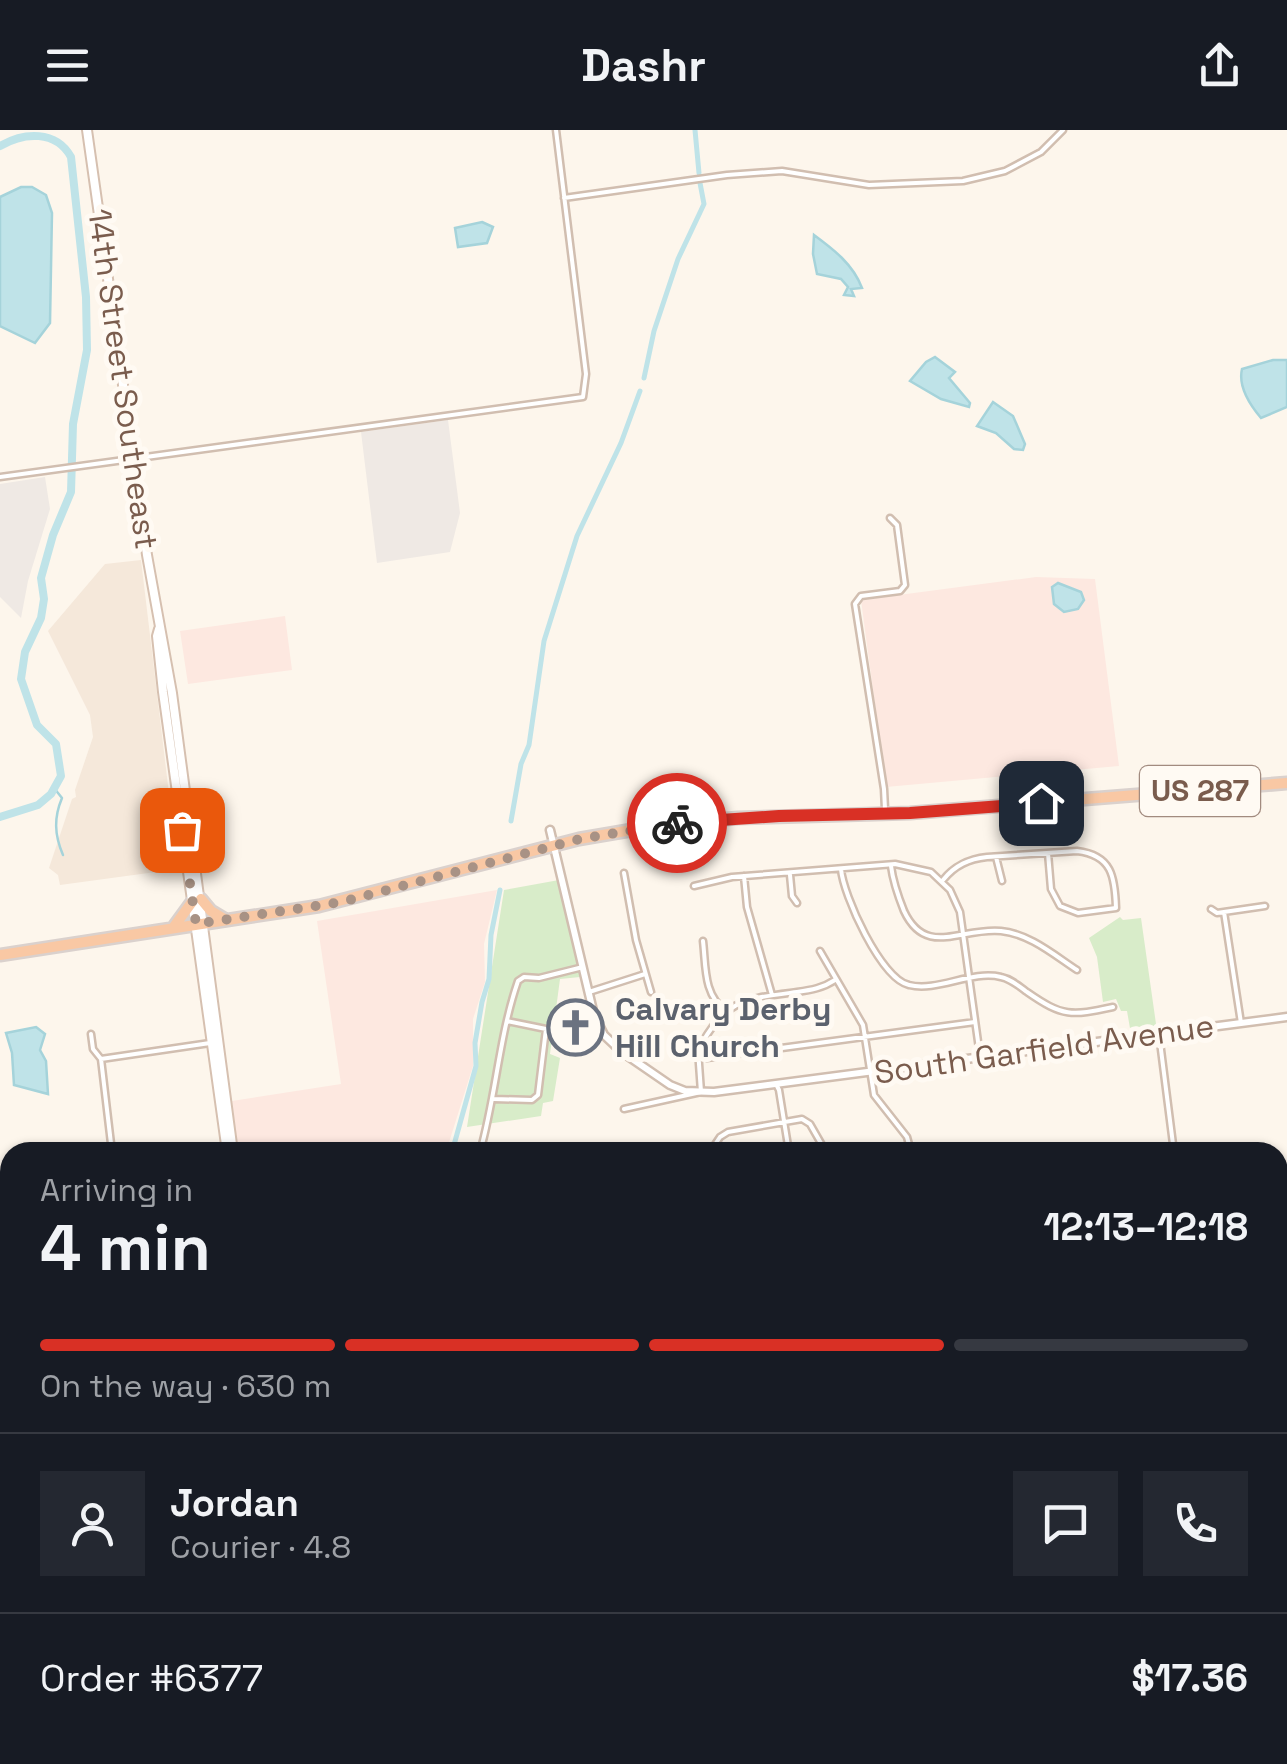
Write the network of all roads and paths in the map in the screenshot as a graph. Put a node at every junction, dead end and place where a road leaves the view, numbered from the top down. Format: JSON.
{"nodes":[{"id":1,"x":87,"y":130,"type":"edge"},
{"id":2,"x":556,"y":130,"type":"edge"},
{"id":3,"x":1063,"y":130,"type":"edge"},
{"id":4,"x":564,"y":198,"type":"junction"},
{"id":5,"x":134,"y":459,"type":"junction"},
{"id":6,"x":0,"y":477,"type":"edge"},
{"id":7,"x":890,"y":518,"type":"dead end"},
{"id":8,"x":159,"y":628,"type":"junction"},
{"id":9,"x":167,"y":691,"type":"junction"},
{"id":10,"x":1287,"y":784,"type":"edge"},
{"id":11,"x":884,"y":814,"type":"junction"},
{"id":12,"x":550,"y":830,"type":"dead end"},
{"id":13,"x":554,"y":845,"type":"junction"},
{"id":14,"x":1048,"y":853,"type":"junction"},
{"id":15,"x":996,"y":857,"type":"junction"},
{"id":16,"x":891,"y":864,"type":"junction"},
{"id":17,"x":841,"y":868,"type":"junction"},
{"id":18,"x":624,"y":872,"type":"dead end"},
{"id":19,"x":790,"y":873,"type":"junction"},
{"id":20,"x":744,"y":876,"type":"junction"},
{"id":21,"x":942,"y":881,"type":"junction"},
{"id":22,"x":1002,"y":881,"type":"dead end"},
{"id":23,"x":694,"y":886,"type":"dead end"},
{"id":24,"x":197,"y":900,"type":"junction"},
{"id":25,"x":798,"y":904,"type":"dead end"},
{"id":26,"x":1265,"y":906,"type":"dead end"},
{"id":27,"x":1211,"y":909,"type":"dead end"},
{"id":28,"x":1224,"y":912,"type":"junction"},
{"id":29,"x":226,"y":920,"type":"junction"},
{"id":30,"x":200,"y":924,"type":"junction"},
{"id":31,"x":173,"y":928,"type":"junction"},
{"id":32,"x":963,"y":934,"type":"junction"},
{"id":33,"x":702,"y":941,"type":"dead end"},
{"id":34,"x":820,"y":950,"type":"dead end"},
{"id":35,"x":0,"y":956,"type":"edge"},
{"id":36,"x":583,"y":967,"type":"junction"},
{"id":37,"x":1078,"y":970,"type":"dead end"},
{"id":38,"x":645,"y":974,"type":"junction"},
{"id":39,"x":970,"y":978,"type":"junction"},
{"id":40,"x":835,"y":980,"type":"junction"},
{"id":41,"x":589,"y":992,"type":"junction"},
{"id":42,"x":651,"y":992,"type":"dead end"},
{"id":43,"x":772,"y":995,"type":"junction"},
{"id":44,"x":1113,"y":1007,"type":"dead end"},
{"id":45,"x":726,"y":1011,"type":"junction"},
{"id":46,"x":1287,"y":1017,"type":"edge"},
{"id":47,"x":507,"y":1021,"type":"junction"},
{"id":48,"x":975,"y":1022,"type":"junction"},
{"id":49,"x":1240,"y":1023,"type":"junction"},
{"id":50,"x":91,"y":1034,"type":"dead end"},
{"id":51,"x":1159,"y":1034,"type":"junction"},
{"id":52,"x":865,"y":1038,"type":"junction"},
{"id":53,"x":216,"y":1043,"type":"junction"},
{"id":54,"x":698,"y":1056,"type":"junction"},
{"id":55,"x":980,"y":1056,"type":"junction"},
{"id":56,"x":101,"y":1060,"type":"junction"},
{"id":57,"x":870,"y":1072,"type":"junction"},
{"id":58,"x":776,"y":1084,"type":"junction"},
{"id":59,"x":702,"y":1092,"type":"junction"},
{"id":60,"x":494,"y":1099,"type":"junction"},
{"id":61,"x":624,"y":1109,"type":"dead end"},
{"id":62,"x":784,"y":1120,"type":"junction"},
{"id":63,"x":111,"y":1142,"type":"edge"},
{"id":64,"x":229,"y":1142,"type":"edge"},
{"id":65,"x":483,"y":1142,"type":"edge"},
{"id":66,"x":717,"y":1142,"type":"edge"},
{"id":67,"x":787,"y":1142,"type":"edge"},
{"id":68,"x":820,"y":1142,"type":"edge"},
{"id":69,"x":908,"y":1142,"type":"edge"},
{"id":70,"x":1173,"y":1142,"type":"edge"}],
"edges":[{"from":1,"to":5,"type":"main road","name":"14th Street Southeast"},
{"from":2,"to":4,"type":"street"},
{"from":3,"to":4,"type":"street"},
{"from":4,"to":5,"type":"street"},
{"from":5,"to":6,"type":"street"},
{"from":5,"to":8,"type":"main road","name":"14th Street Southeast"},
{"from":7,"to":11,"type":"street"},
{"from":8,"to":9,"type":"main road","name":"14th Street Southeast"},
{"from":8,"to":9,"type":"main road","name":"14th Street Southeast"},
{"from":9,"to":24,"type":"main road","name":"14th Street Southeast"},
{"from":9,"to":24,"type":"main road","name":"14th Street Southeast"},
{"from":10,"to":11,"type":"highway","number":"US 287"},
{"from":11,"to":13,"type":"highway","number":"US 287"},
{"from":12,"to":13,"type":"street"},
{"from":13,"to":29,"type":"highway","number":"US 287"},
{"from":13,"to":36,"type":"street"},
{"from":14,"to":14,"type":"street"},
{"from":14,"to":15,"type":"street"},
{"from":15,"to":21,"type":"street"},
{"from":15,"to":22,"type":"street"},
{"from":16,"to":17,"type":"street"},
{"from":16,"to":21,"type":"street"},
{"from":16,"to":32,"type":"street"},
{"from":17,"to":19,"type":"street"},
{"from":17,"to":39,"type":"street"},
{"from":18,"to":38,"type":"street"},
{"from":19,"to":20,"type":"street"},
{"from":19,"to":25,"type":"street"},
{"from":20,"to":23,"type":"street"},
{"from":20,"to":43,"type":"street"},
{"from":21,"to":32,"type":"street"},
{"from":24,"to":29,"type":"highway"},
{"from":24,"to":30,"type":"main road","name":"14th Street Southeast"},
{"from":24,"to":31,"type":"highway"},
{"from":26,"to":28,"type":"street"},
{"from":27,"to":28,"type":"street"},
{"from":28,"to":49,"type":"street"},
{"from":29,"to":30,"type":"highway","number":"US 287"},
{"from":30,"to":31,"type":"highway","number":"US 287"},
{"from":30,"to":53,"type":"main road","name":"14th Street Southeast"},
{"from":31,"to":35,"type":"highway","number":"US 287"},
{"from":32,"to":37,"type":"street"},
{"from":32,"to":39,"type":"street"},
{"from":33,"to":45,"type":"street"},
{"from":34,"to":40,"type":"street"},
{"from":36,"to":41,"type":"street"},
{"from":36,"to":47,"type":"street"},
{"from":38,"to":41,"type":"street"},
{"from":38,"to":42,"type":"street"},
{"from":39,"to":44,"type":"street"},
{"from":39,"to":48,"type":"street"},
{"from":40,"to":43,"type":"street"},
{"from":40,"to":52,"type":"street"},
{"from":41,"to":59,"type":"street"},
{"from":43,"to":45,"type":"street"},
{"from":45,"to":54,"type":"street"},
{"from":46,"to":49,"type":"street","name":"South Garfield Avenue"},
{"from":47,"to":60,"type":"street"},
{"from":47,"to":60,"type":"street"},
{"from":48,"to":52,"type":"street"},
{"from":48,"to":55,"type":"street"},
{"from":49,"to":51,"type":"street","name":"South Garfield Avenue"},
{"from":50,"to":56,"type":"street"},
{"from":51,"to":55,"type":"street","name":"South Garfield Avenue"},
{"from":51,"to":70,"type":"street"},
{"from":52,"to":54,"type":"street"},
{"from":52,"to":57,"type":"street"},
{"from":53,"to":56,"type":"street"},
{"from":53,"to":64,"type":"main road","name":"14th Street Southeast"},
{"from":54,"to":59,"type":"street"},
{"from":55,"to":57,"type":"street","name":"South Garfield Avenue"},
{"from":56,"to":63,"type":"street"},
{"from":57,"to":58,"type":"street","name":"South Garfield Avenue"},
{"from":57,"to":69,"type":"street"},
{"from":58,"to":59,"type":"street","name":"South Garfield Avenue"},
{"from":58,"to":62,"type":"street"},
{"from":59,"to":61,"type":"street","name":"South Garfield Avenue"},
{"from":60,"to":65,"type":"street"},
{"from":62,"to":66,"type":"street"},
{"from":62,"to":67,"type":"street"},
{"from":62,"to":68,"type":"street"}]}
